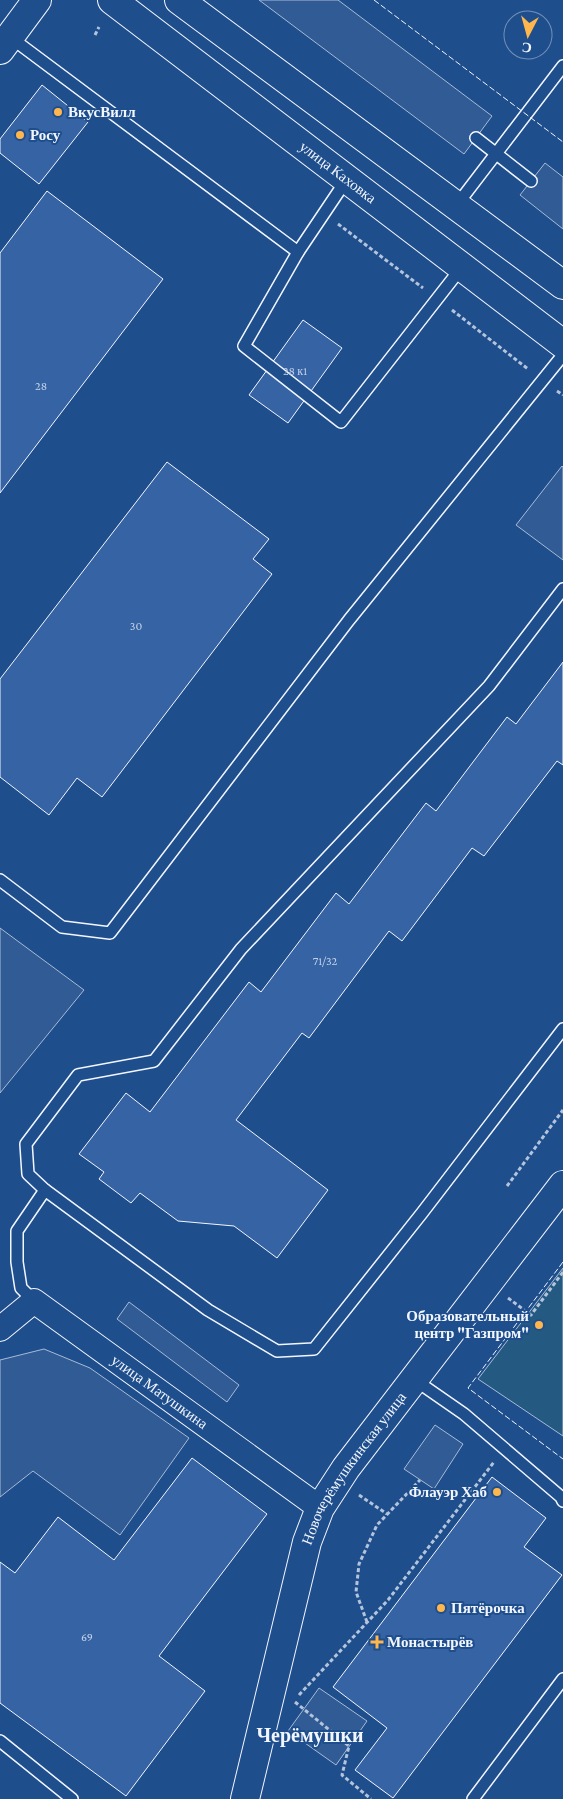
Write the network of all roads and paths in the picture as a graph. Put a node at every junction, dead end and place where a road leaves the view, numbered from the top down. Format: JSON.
{"nodes":[{"id":1,"x":37,"y":0,"type":"edge"},
{"id":2,"x":112,"y":0,"type":"edge"},
{"id":3,"x":179,"y":0,"type":"edge"},
{"id":4,"x":99,"y":27,"type":"dead end"},
{"id":5,"x":95,"y":35,"type":"dead end"},
{"id":6,"x":5,"y":43,"type":"edge"},
{"id":7,"x":563,"y":66,"type":"edge"},
{"id":8,"x":476,"y":138,"type":"dead end"},
{"id":9,"x":496,"y":154,"type":"junction"},
{"id":10,"x":347,"y":179,"type":"junction"},
{"id":11,"x":531,"y":181,"type":"dead end"},
{"id":12,"x":456,"y":206,"type":"junction"},
{"id":13,"x":298,"y":252,"type":"junction"},
{"id":14,"x":462,"y":267,"type":"junction"},
{"id":15,"x":563,"y":285,"type":"edge"},
{"id":16,"x":563,"y":344,"type":"edge"},
{"id":17,"x":563,"y":355,"type":"edge"},
{"id":18,"x":563,"y":589,"type":"edge"},
{"id":19,"x":0,"y":880,"type":"edge"},
{"id":20,"x":563,"y":1029,"type":"edge"},
{"id":21,"x":563,"y":1110,"type":"edge"},
{"id":22,"x":563,"y":1185,"type":"edge"},
{"id":23,"x":507,"y":1186,"type":"dead end"},
{"id":24,"x":45,"y":1190,"type":"junction"},
{"id":25,"x":563,"y":1272,"type":"edge"},
{"id":26,"x":508,"y":1297,"type":"dead end"},
{"id":27,"x":34,"y":1301,"type":"junction"},
{"id":28,"x":0,"y":1329,"type":"edge"},
{"id":29,"x":416,"y":1380,"type":"junction"},
{"id":30,"x":494,"y":1461,"type":"dead end"},
{"id":31,"x":420,"y":1480,"type":"dead end"},
{"id":32,"x":358,"y":1494,"type":"dead end"},
{"id":33,"x":563,"y":1501,"type":"edge"},
{"id":34,"x":320,"y":1508,"type":"junction"},
{"id":35,"x":387,"y":1514,"type":"junction"},
{"id":36,"x":367,"y":1622,"type":"junction"},
{"id":37,"x":563,"y":1679,"type":"edge"},
{"id":38,"x":0,"y":1741,"type":"edge"},
{"id":39,"x":72,"y":1799,"type":"edge"},
{"id":40,"x":245,"y":1799,"type":"edge"},
{"id":41,"x":371,"y":1799,"type":"edge"},
{"id":42,"x":472,"y":1799,"type":"edge"}],
"edges":[{"from":1,"to":6,"type":"main road"},
{"from":2,"to":10,"type":"main road","name":"улица Каховка"},
{"from":3,"to":12,"type":"main road"},
{"from":4,"to":5,"type":"path"},
{"from":6,"to":13,"type":"lane"},
{"from":7,"to":9,"type":"lane"},
{"from":8,"to":9,"type":"lane"},
{"from":9,"to":11,"type":"lane"},
{"from":9,"to":12,"type":"lane"},
{"from":10,"to":13,"type":"lane"},
{"from":10,"to":14,"type":"main road","name":"улица Каховка"},
{"from":12,"to":15,"type":"main road"},
{"from":13,"to":14,"type":"lane"},
{"from":14,"to":16,"type":"main road","name":"улица Каховка"},
{"from":17,"to":19,"type":"lane"},
{"from":18,"to":24,"type":"lane"},
{"from":20,"to":24,"type":"lane"},
{"from":21,"to":23,"type":"path"},
{"from":22,"to":29,"type":"main road","name":"Новочерёмушкинская улица"},
{"from":24,"to":27,"type":"lane"},
{"from":25,"to":26,"type":"path"},
{"from":27,"to":28,"type":"street"},
{"from":27,"to":34,"type":"street","name":"улица Матушкина"},
{"from":29,"to":33,"type":"lane"},
{"from":29,"to":34,"type":"main road","name":"Новочерёмушкинская улица"},
{"from":30,"to":36,"type":"path"},
{"from":31,"to":35,"type":"path"},
{"from":32,"to":35,"type":"path"},
{"from":34,"to":40,"type":"main road","name":"Новочерёмушкинская улица"},
{"from":35,"to":36,"type":"path"},
{"from":36,"to":41,"type":"path"},
{"from":37,"to":42,"type":"lane"},
{"from":38,"to":39,"type":"lane"}]}
